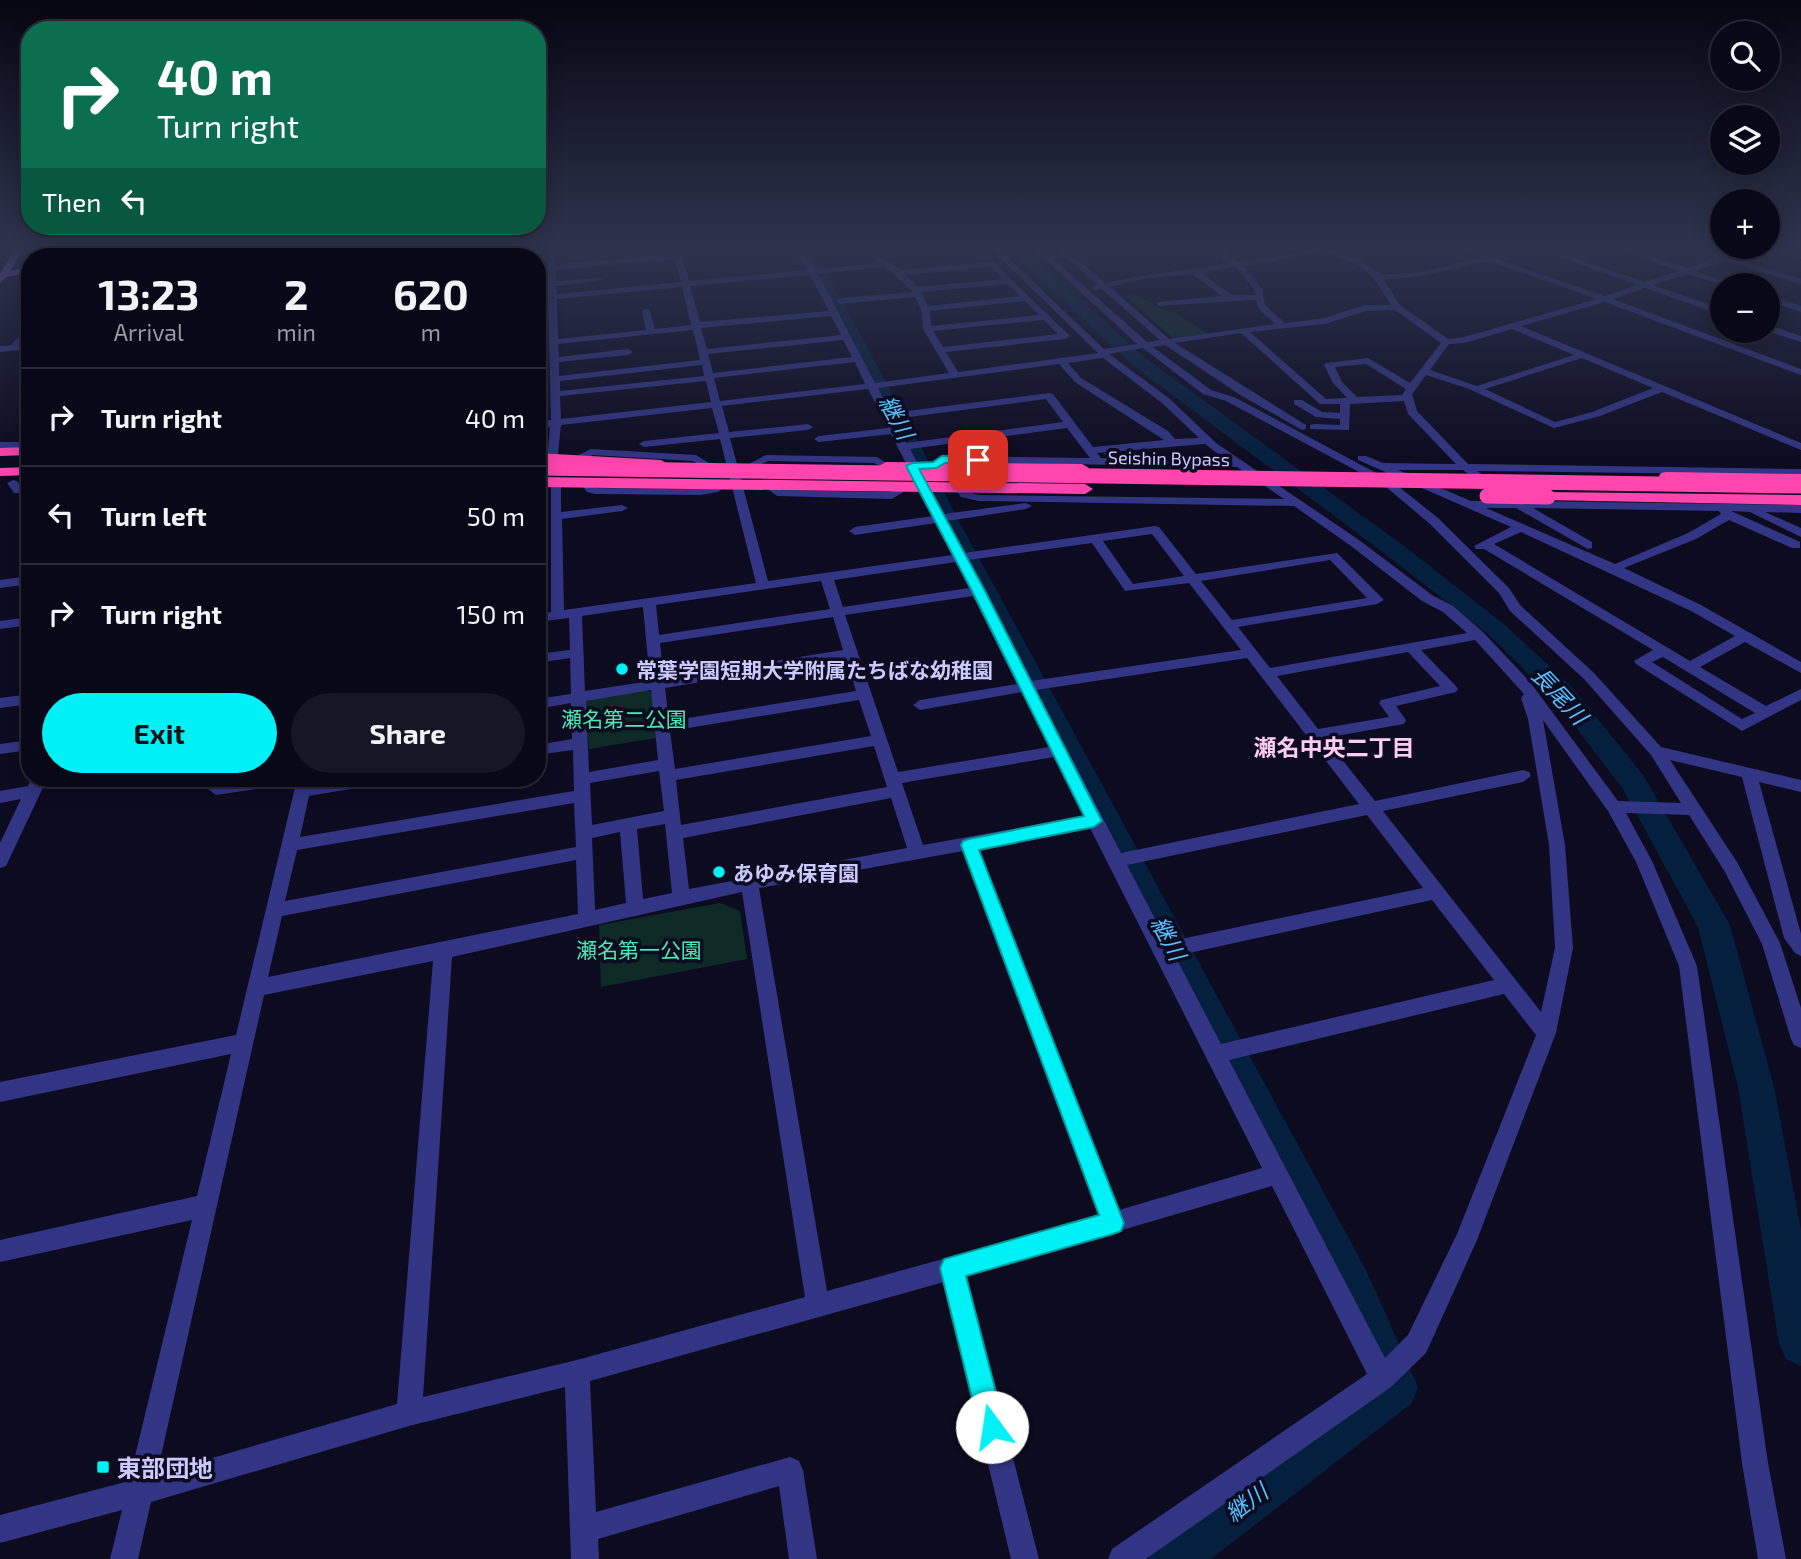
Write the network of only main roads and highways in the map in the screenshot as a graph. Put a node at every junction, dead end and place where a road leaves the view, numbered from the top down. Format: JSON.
{"nodes":[{"id":1,"x":21,"y":450,"type":"edge"},
{"id":2,"x":0,"y":455,"type":"edge"},
{"id":3,"x":21,"y":463,"type":"edge"},
{"id":4,"x":0,"y":464,"type":"edge"},
{"id":5,"x":699,"y":468,"type":"junction"},
{"id":6,"x":546,"y":469,"type":"edge"},
{"id":7,"x":21,"y":471,"type":"edge"},
{"id":8,"x":546,"y":471,"type":"edge"},
{"id":9,"x":0,"y":472,"type":"edge"},
{"id":10,"x":546,"y":472,"type":"edge"},
{"id":11,"x":1801,"y":478,"type":"edge"},
{"id":12,"x":586,"y":479,"type":"junction"},
{"id":13,"x":1801,"y":486,"type":"edge"},
{"id":14,"x":1801,"y":497,"type":"edge"}],
"edges":[{"from":1,"to":2,"type":"highway"},
{"from":3,"to":4,"type":"highway"},
{"from":5,"to":6,"type":"highway"},
{"from":5,"to":8,"type":"highway","name":"Seishin Bypass","bridge":true},
{"from":5,"to":11,"type":"highway"},
{"from":5,"to":13,"type":"highway","name":"Seishin Bypass","bridge":true},
{"from":7,"to":9,"type":"highway"},
{"from":10,"to":12,"type":"highway"},
{"from":12,"to":14,"type":"highway","name":"Seishin Bypass"},
{"from":12,"to":14,"type":"highway","bridge":true}]}
